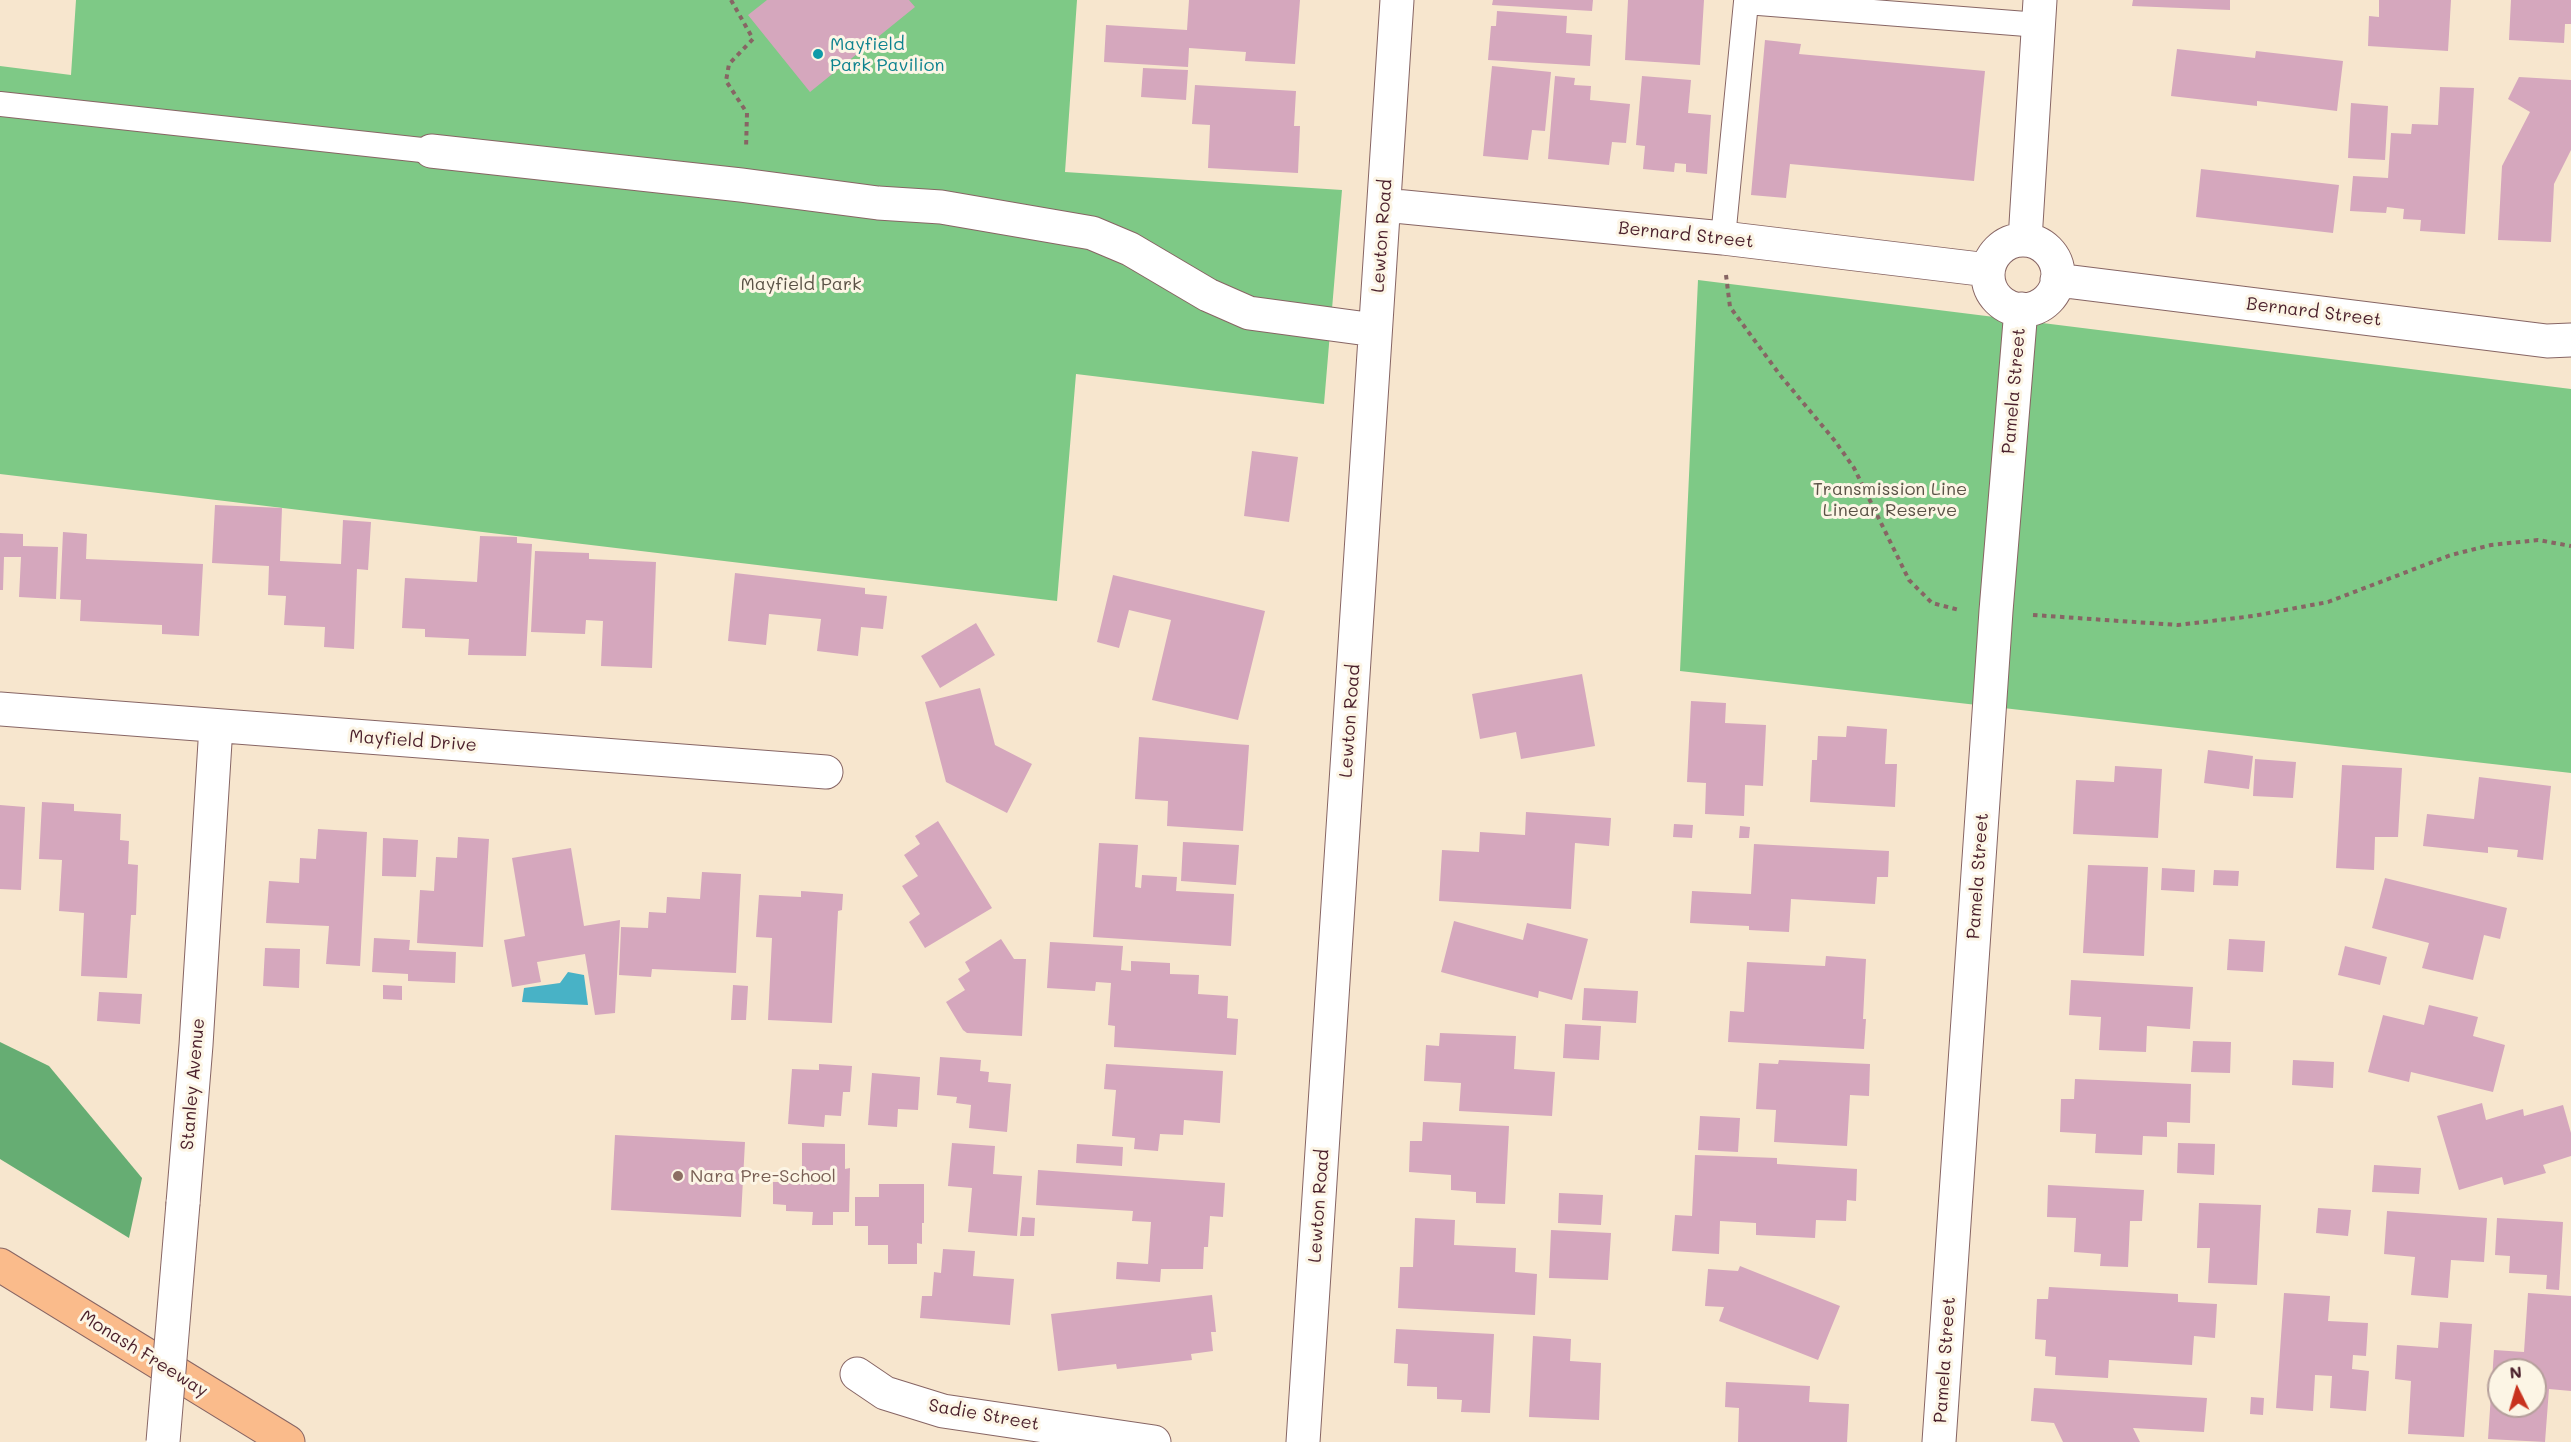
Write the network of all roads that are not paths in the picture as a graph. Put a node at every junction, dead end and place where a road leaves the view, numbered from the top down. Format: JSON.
{"nodes":[{"id":1,"x":1397,"y":0,"type":"edge"},
{"id":2,"x":2040,"y":12,"type":"edge"},
{"id":3,"x":0,"y":104,"type":"edge"},
{"id":4,"x":431,"y":151,"type":"joint"},
{"id":5,"x":1384,"y":205,"type":"junction"},
{"id":6,"x":1723,"y":238,"type":"junction"},
{"id":7,"x":2025,"y":240,"type":"junction"},
{"id":8,"x":1988,"y":270,"type":"junction"},
{"id":9,"x":2057,"y":280,"type":"junction"},
{"id":10,"x":2021,"y":309,"type":"junction"},
{"id":11,"x":1375,"y":330,"type":"junction"},
{"id":12,"x":2571,"y":340,"type":"edge"},
{"id":13,"x":0,"y":710,"type":"edge"},
{"id":14,"x":216,"y":726,"type":"junction"},
{"id":15,"x":826,"y":772,"type":"dead end"},
{"id":16,"x":0,"y":1265,"type":"edge"},
{"id":17,"x":857,"y":1374,"type":"dead end"},
{"id":18,"x":163,"y":1442,"type":"edge"},
{"id":19,"x":288,"y":1442,"type":"edge"},
{"id":20,"x":1154,"y":1442,"type":"edge"},
{"id":21,"x":1303,"y":1442,"type":"edge"},
{"id":22,"x":1939,"y":1442,"type":"edge"}],
"edges":[{"from":1,"to":5,"type":"street","name":"Lewton Road"},
{"from":2,"to":6,"type":"lane"},
{"from":2,"to":7,"type":"street"},
{"from":3,"to":4,"type":"lane"},
{"from":4,"to":11,"type":"street"},
{"from":5,"to":6,"type":"street","name":"Bernard Street"},
{"from":5,"to":11,"type":"street","name":"Lewton Road"},
{"from":6,"to":8,"type":"street","name":"Bernard Street"},
{"from":7,"to":8,"type":"street"},
{"from":7,"to":9,"type":"street"},
{"from":8,"to":10,"type":"street"},
{"from":9,"to":10,"type":"street"},
{"from":9,"to":12,"type":"street","name":"Bernard Street"},
{"from":10,"to":22,"type":"street","name":"Pamela Street"},
{"from":11,"to":21,"type":"street","name":"Lewton Road"},
{"from":13,"to":14,"type":"street","name":"Mayfield Drive"},
{"from":14,"to":15,"type":"street","name":"Mayfield Drive"},
{"from":14,"to":18,"type":"street","name":"Stanley Avenue","bridge":true},
{"from":16,"to":19,"type":"highway","name":"Monash Freeway"},
{"from":17,"to":20,"type":"street","name":"Sadie Street"}]}
